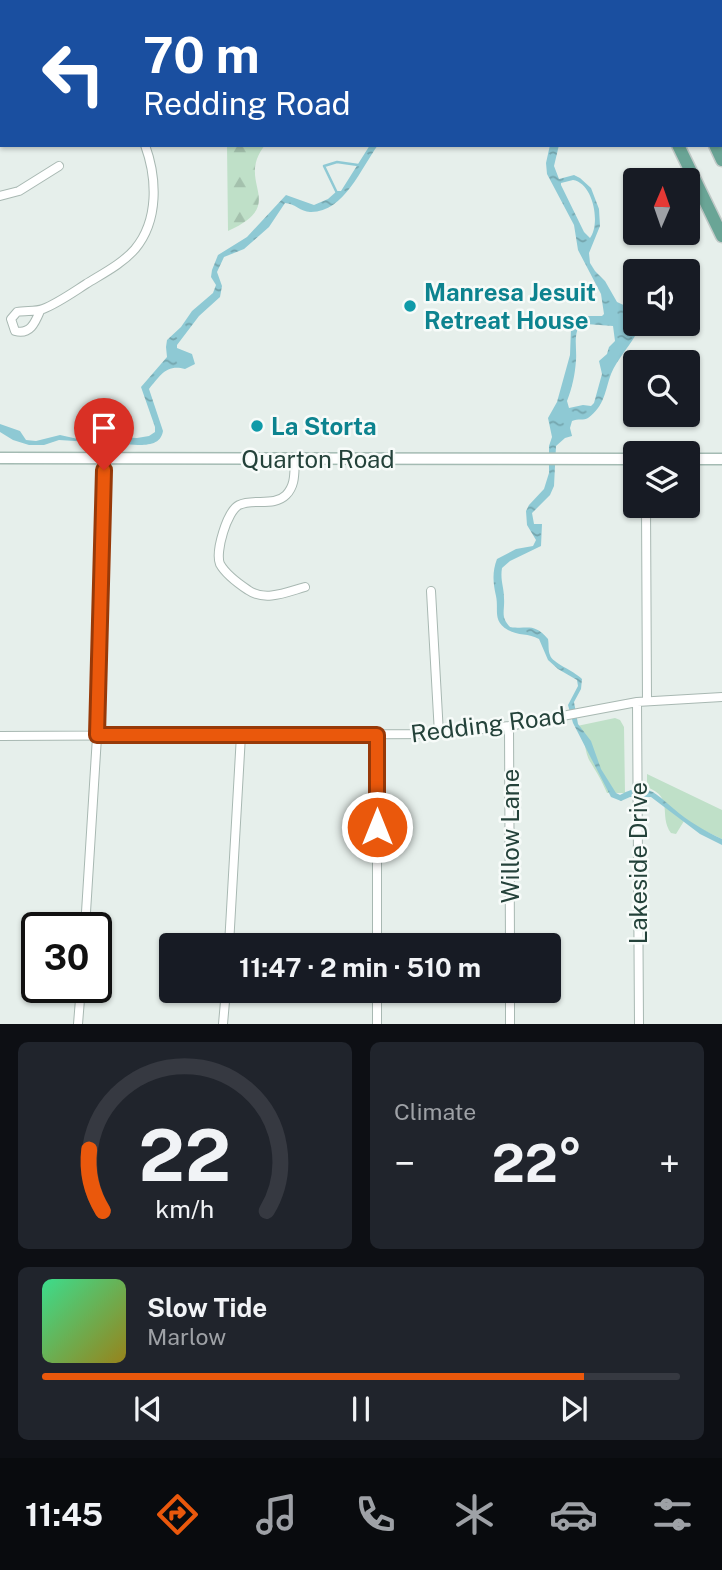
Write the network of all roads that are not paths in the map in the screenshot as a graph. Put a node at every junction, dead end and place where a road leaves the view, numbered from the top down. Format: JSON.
{"nodes":[{"id":1,"x":146,"y":147,"type":"edge"},
{"id":2,"x":679,"y":147,"type":"edge"},
{"id":3,"x":59,"y":166,"type":"dead end"},
{"id":4,"x":0,"y":196,"type":"edge"},
{"id":5,"x":708,"y":206,"type":"junction"},
{"id":6,"x":722,"y":209,"type":"edge"},
{"id":7,"x":722,"y":236,"type":"edge"},
{"id":8,"x":40,"y":311,"type":"dead end"},
{"id":9,"x":0,"y":458,"type":"edge"},
{"id":10,"x":104,"y":459,"type":"junction"},
{"id":11,"x":295,"y":459,"type":"junction"},
{"id":12,"x":623,"y":459,"type":"edge"},
{"id":13,"x":700,"y":459,"type":"edge"},
{"id":14,"x":722,"y":460,"type":"edge"},
{"id":15,"x":646,"y":518,"type":"edge"},
{"id":16,"x":305,"y":587,"type":"dead end"},
{"id":17,"x":431,"y":591,"type":"dead end"},
{"id":18,"x":722,"y":697,"type":"edge"},
{"id":19,"x":647,"y":701,"type":"junction"},
{"id":20,"x":637,"y":702,"type":"junction"},
{"id":21,"x":509,"y":726,"type":"junction"},
{"id":22,"x":439,"y":734,"type":"junction"},
{"id":23,"x":97,"y":735,"type":"junction"},
{"id":24,"x":241,"y":735,"type":"junction"},
{"id":25,"x":377,"y":735,"type":"junction"},
{"id":26,"x":0,"y":736,"type":"edge"},
{"id":27,"x":86,"y":912,"type":"edge"},
{"id":28,"x":230,"y":933,"type":"edge"},
{"id":29,"x":377,"y":933,"type":"edge"},
{"id":30,"x":510,"y":933,"type":"edge"},
{"id":31,"x":80,"y":1003,"type":"edge"},
{"id":32,"x":225,"y":1003,"type":"edge"},
{"id":33,"x":377,"y":1003,"type":"edge"},
{"id":34,"x":510,"y":1003,"type":"edge"},
{"id":35,"x":78,"y":1024,"type":"edge"},
{"id":36,"x":223,"y":1024,"type":"edge"},
{"id":37,"x":377,"y":1024,"type":"edge"},
{"id":38,"x":510,"y":1024,"type":"edge"},
{"id":39,"x":639,"y":1024,"type":"edge"}],
"edges":[{"from":1,"to":8,"type":"street"},
{"from":2,"to":5,"type":"main road"},
{"from":3,"to":4,"type":"street"},
{"from":5,"to":6,"type":"main road"},
{"from":5,"to":7,"type":"main road"},
{"from":9,"to":10,"type":"street","name":"Quarton Road"},
{"from":10,"to":11,"type":"street","name":"Quarton Road"},
{"from":10,"to":23,"type":"street"},
{"from":11,"to":12,"type":"street","name":"Quarton Road"},
{"from":11,"to":16,"type":"street"},
{"from":13,"to":14,"type":"street"},
{"from":15,"to":19,"type":"street"},
{"from":17,"to":22,"type":"street"},
{"from":18,"to":19,"type":"street","name":"Redding Road"},
{"from":19,"to":20,"type":"street","name":"Redding Road"},
{"from":20,"to":21,"type":"street","name":"Redding Road"},
{"from":20,"to":39,"type":"street","name":"Lakeside Drive"},
{"from":21,"to":22,"type":"street","name":"Redding Road"},
{"from":21,"to":30,"type":"street","name":"Willow Lane"},
{"from":22,"to":25,"type":"street","name":"Redding Road"},
{"from":23,"to":24,"type":"street","name":"Redding Road"},
{"from":23,"to":26,"type":"street","name":"Redding Road"},
{"from":23,"to":27,"type":"street"},
{"from":24,"to":25,"type":"street","name":"Redding Road"},
{"from":24,"to":28,"type":"street"},
{"from":25,"to":29,"type":"street"},
{"from":31,"to":35,"type":"street"},
{"from":32,"to":36,"type":"street"},
{"from":33,"to":37,"type":"street"},
{"from":34,"to":38,"type":"street"}]}
